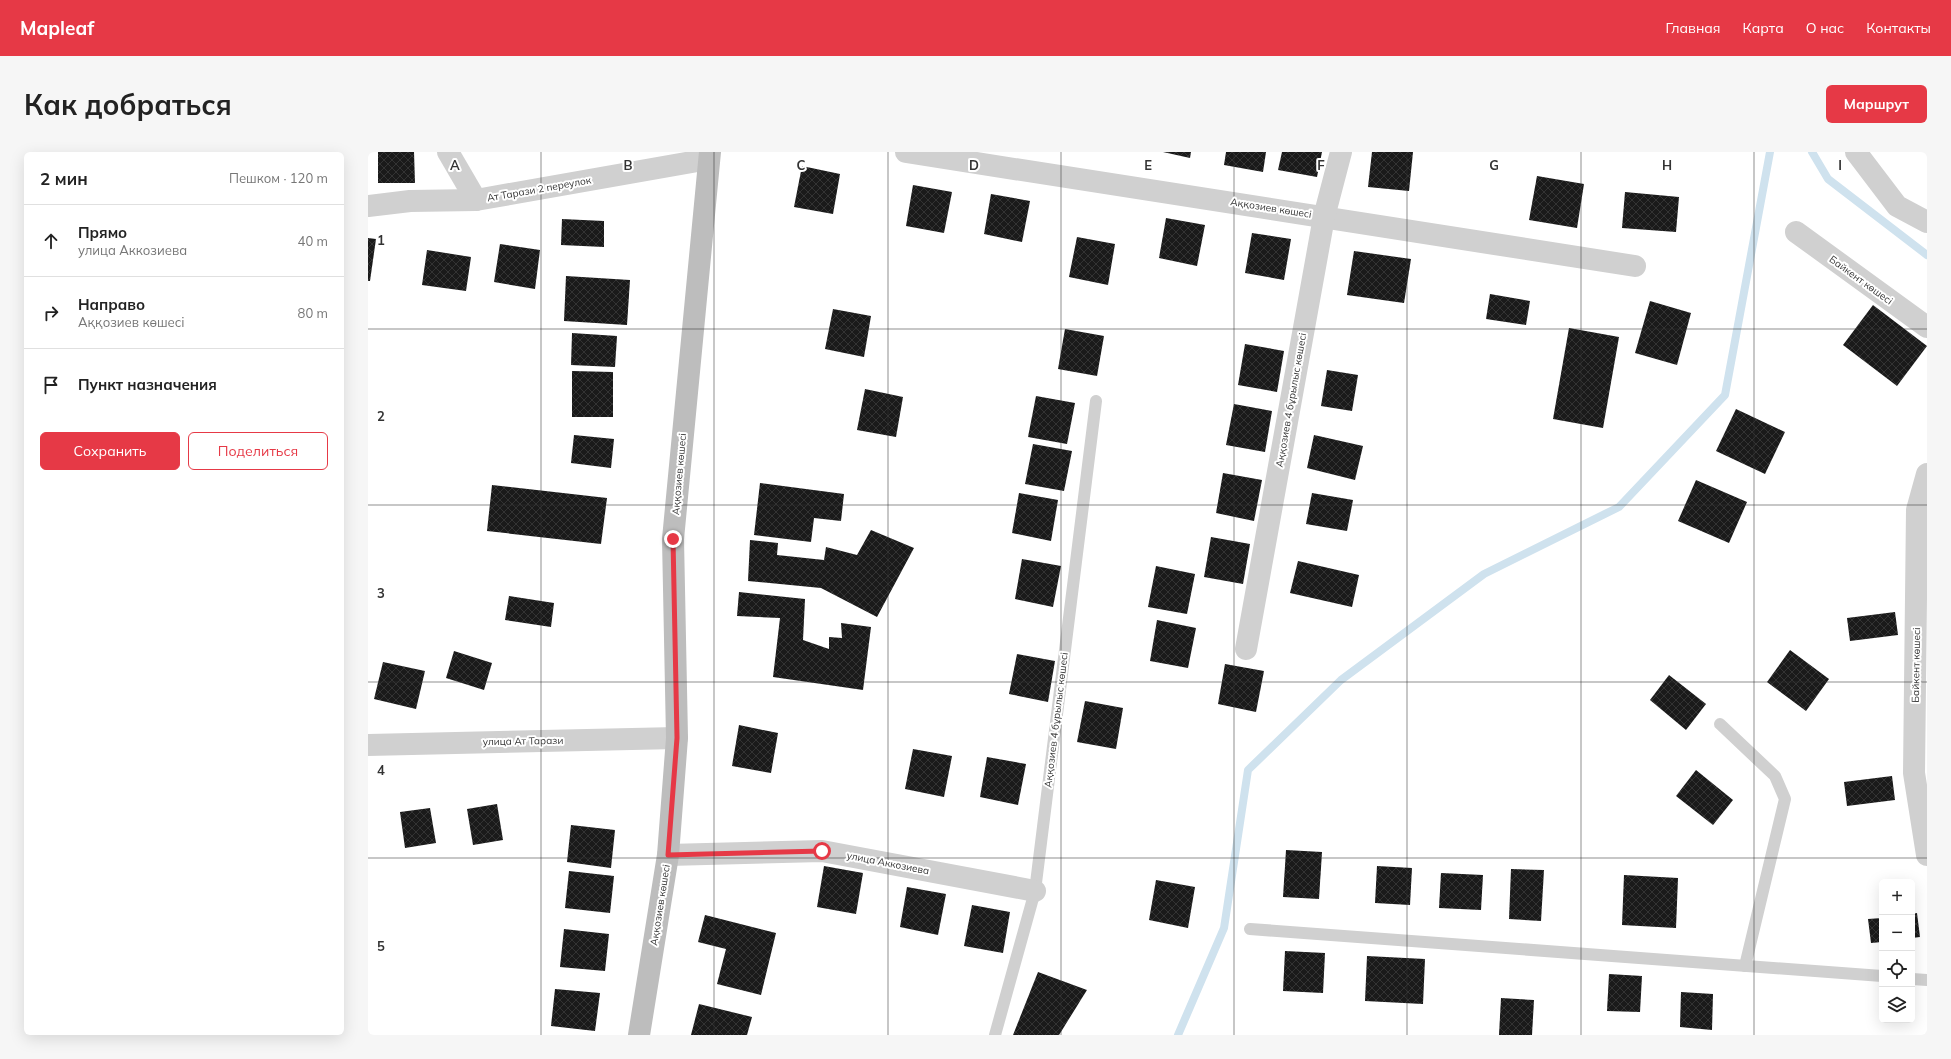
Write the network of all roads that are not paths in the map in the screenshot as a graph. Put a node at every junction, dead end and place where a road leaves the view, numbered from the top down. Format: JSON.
{"nodes":[{"id":1,"x":448,"y":152,"type":"edge"},
{"id":2,"x":906,"y":152,"type":"edge"},
{"id":3,"x":1341,"y":152,"type":"edge"},
{"id":4,"x":1856,"y":152,"type":"edge"},
{"id":5,"x":710,"y":156,"type":"edge"},
{"id":6,"x":476,"y":200,"type":"junction"},
{"id":7,"x":368,"y":206,"type":"edge"},
{"id":8,"x":1324,"y":217,"type":"junction"},
{"id":9,"x":1927,"y":222,"type":"edge"},
{"id":10,"x":1796,"y":232,"type":"dead end"},
{"id":11,"x":1635,"y":266,"type":"dead end"},
{"id":12,"x":1927,"y":327,"type":"edge"},
{"id":13,"x":1096,"y":401,"type":"dead end"},
{"id":14,"x":1927,"y":474,"type":"edge"},
{"id":15,"x":1246,"y":649,"type":"dead end"},
{"id":16,"x":1720,"y":724,"type":"dead end"},
{"id":17,"x":677,"y":738,"type":"junction"},
{"id":18,"x":368,"y":745,"type":"edge"},
{"id":19,"x":668,"y":855,"type":"junction"},
{"id":20,"x":1927,"y":856,"type":"edge"},
{"id":21,"x":1035,"y":891,"type":"junction"},
{"id":22,"x":1250,"y":929,"type":"dead end"},
{"id":23,"x":1745,"y":966,"type":"junction"},
{"id":24,"x":1879,"y":976,"type":"edge"},
{"id":25,"x":1915,"y":979,"type":"edge"},
{"id":26,"x":1927,"y":980,"type":"edge"},
{"id":27,"x":639,"y":1035,"type":"edge"},
{"id":28,"x":995,"y":1035,"type":"edge"}],
"edges":[{"from":1,"to":6,"type":"street"},
{"from":2,"to":8,"type":"street","name":"Аққозиев көшесі"},
{"from":3,"to":8,"type":"street","name":"Аққозиев 4 бұрылыс көшесі"},
{"from":4,"to":9,"type":"street"},
{"from":5,"to":6,"type":"street","name":"Ат Тарази 2 переулок"},
{"from":5,"to":17,"type":"main road","name":"Аққозиев көшесі"},
{"from":6,"to":7,"type":"street","name":"Ат Тарази 2 переулок"},
{"from":8,"to":11,"type":"street","name":"Аққозиев көшесі"},
{"from":8,"to":15,"type":"street","name":"Аққозиев 4 бұрылыс көшесі"},
{"from":10,"to":12,"type":"street","name":"Байкент көшесі"},
{"from":13,"to":21,"type":"lane","name":"Аққозиев 4 бұрылыс көшесі"},
{"from":14,"to":20,"type":"street","name":"Байкент көшесі"},
{"from":16,"to":23,"type":"lane"},
{"from":17,"to":18,"type":"street","name":"улица Ат Тарази"},
{"from":17,"to":19,"type":"main road","name":"Аққозиев көшесі"},
{"from":19,"to":21,"type":"street","name":"улица Аккозиева"},
{"from":19,"to":27,"type":"main road","name":"Аққозиев көшесі"},
{"from":21,"to":28,"type":"lane","name":"Аққозиев 4 бұрылыс көшесі"},
{"from":22,"to":23,"type":"lane"},
{"from":23,"to":24,"type":"lane"},
{"from":25,"to":26,"type":"lane"}]}
